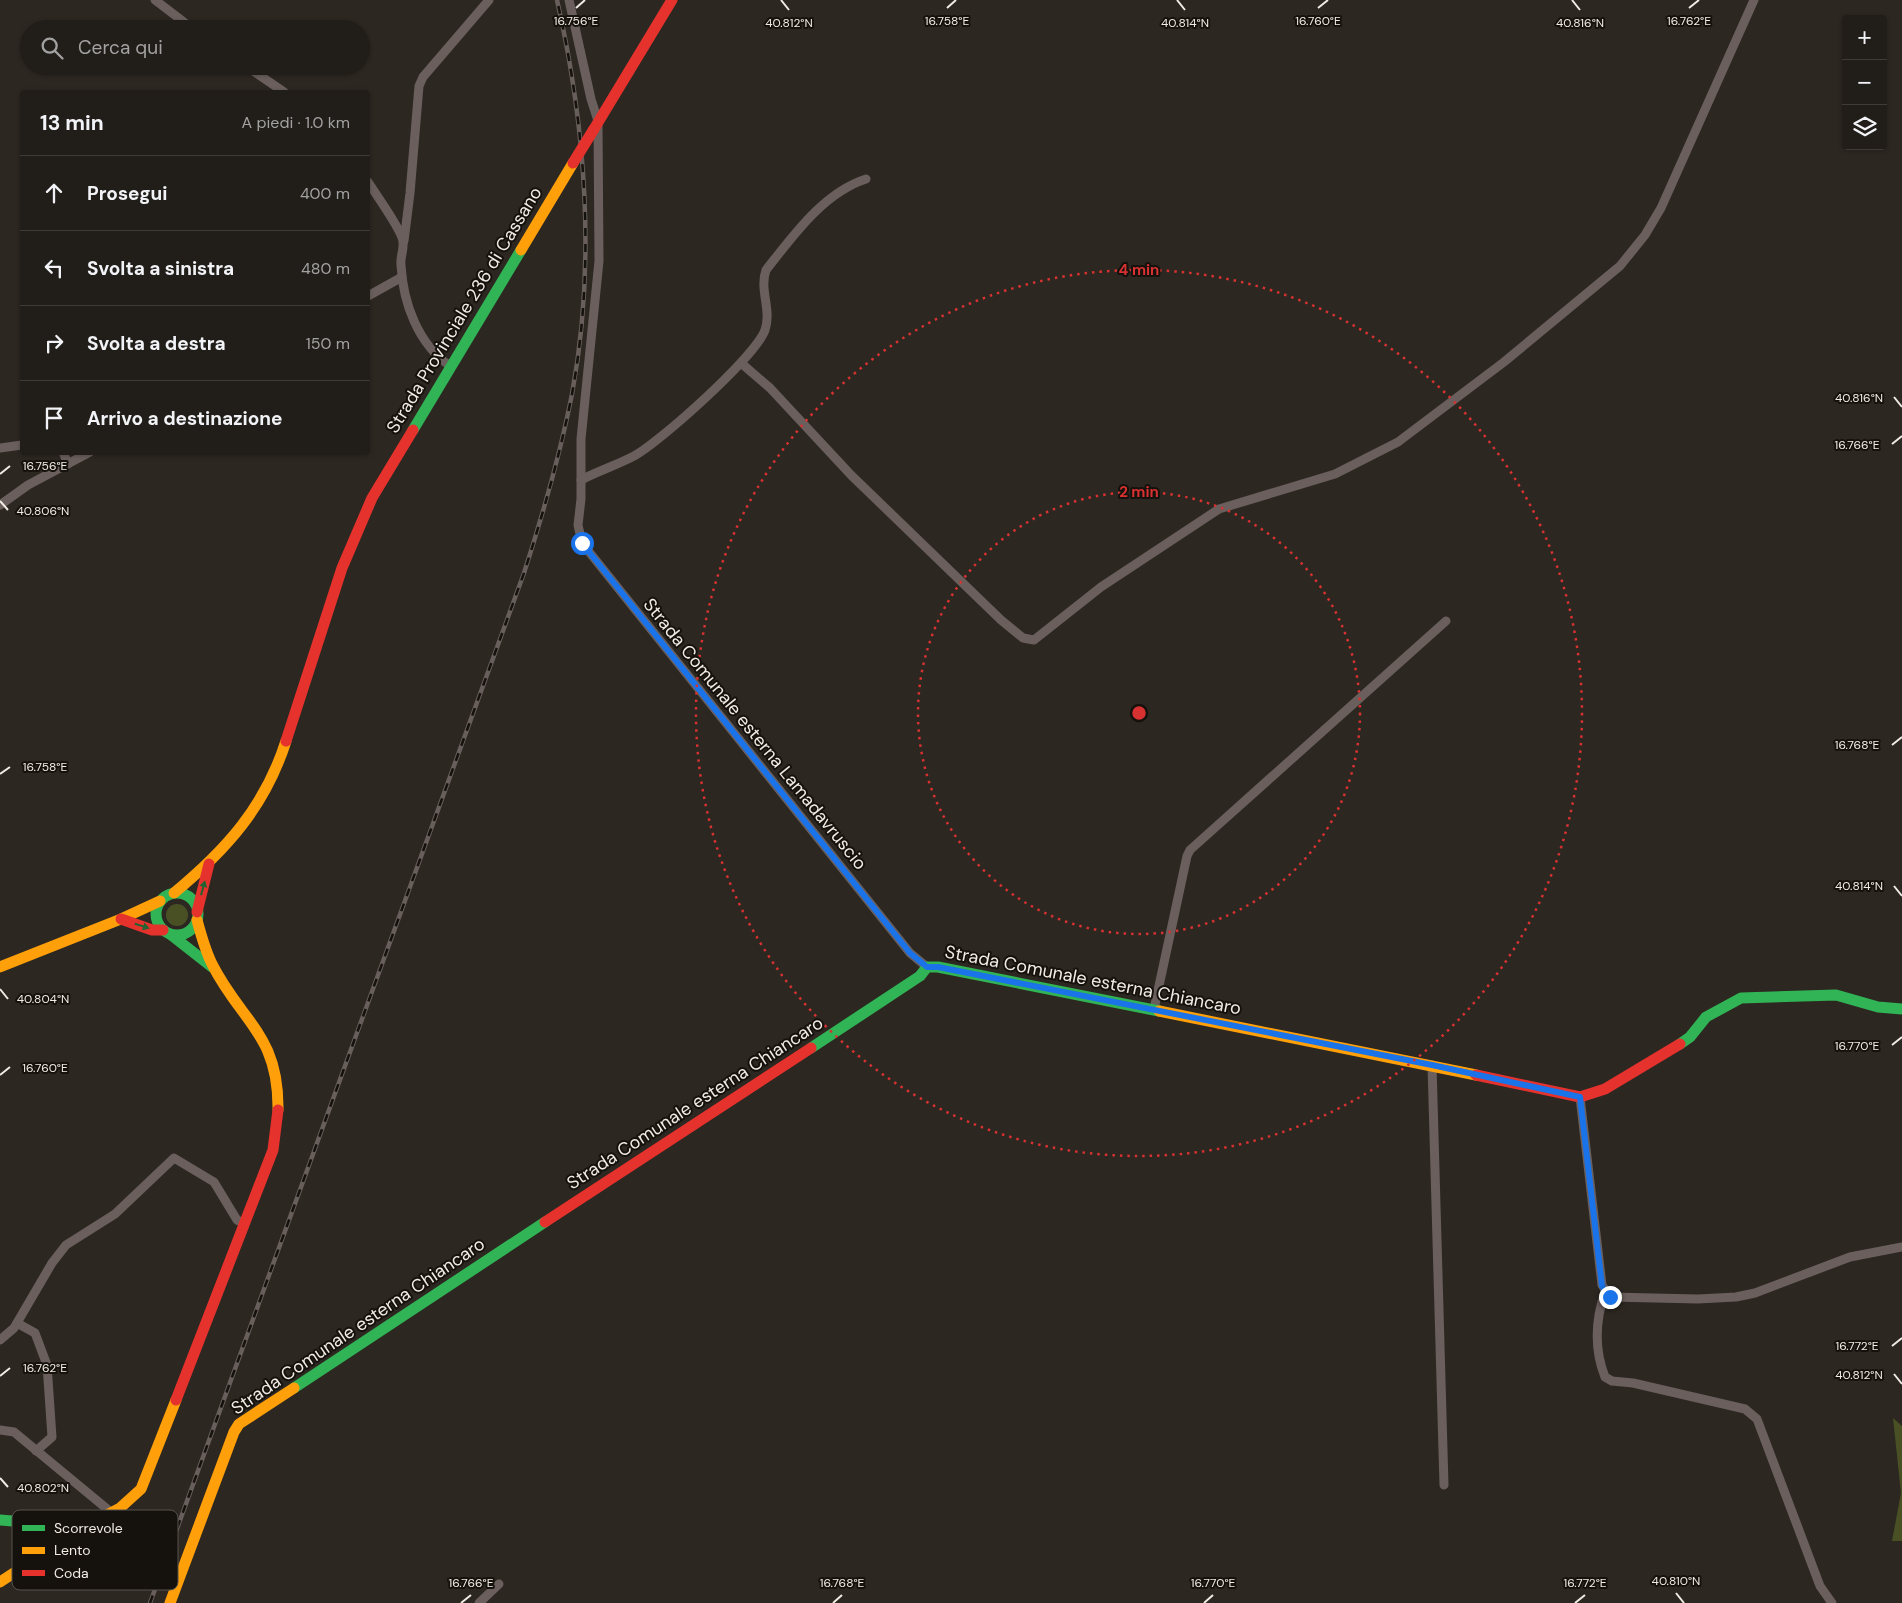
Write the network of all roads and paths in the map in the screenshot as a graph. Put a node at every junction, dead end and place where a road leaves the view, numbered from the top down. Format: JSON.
{"nodes":[{"id":1,"x":155,"y":0,"type":"edge"},
{"id":2,"x":489,"y":0,"type":"edge"},
{"id":3,"x":569,"y":0,"type":"edge"},
{"id":4,"x":672,"y":0,"type":"edge"},
{"id":5,"x":1754,"y":0,"type":"edge"},
{"id":6,"x":181,"y":20,"type":"edge"},
{"id":7,"x":259,"y":75,"type":"edge"},
{"id":8,"x":281,"y":90,"type":"edge"},
{"id":9,"x":596,"y":125,"type":"junction"},
{"id":10,"x":866,"y":179,"type":"dead end"},
{"id":11,"x":370,"y":185,"type":"edge"},
{"id":12,"x":404,"y":241,"type":"junction"},
{"id":13,"x":402,"y":277,"type":"junction"},
{"id":14,"x":370,"y":295,"type":"edge"},
{"id":15,"x":741,"y":363,"type":"junction"},
{"id":16,"x":450,"y":366,"type":"junction"},
{"id":17,"x":20,"y":444,"type":"edge"},
{"id":18,"x":0,"y":448,"type":"edge"},
{"id":19,"x":64,"y":455,"type":"edge"},
{"id":20,"x":84,"y":455,"type":"edge"},
{"id":21,"x":68,"y":464,"type":"junction"},
{"id":22,"x":582,"y":480,"type":"junction"},
{"id":23,"x":0,"y":505,"type":"edge"},
{"id":24,"x":1446,"y":621,"type":"dead end"},
{"id":25,"x":209,"y":864,"type":"junction"},
{"id":26,"x":174,"y":893,"type":"junction"},
{"id":27,"x":160,"y":901,"type":"junction"},
{"id":28,"x":197,"y":916,"type":"junction"},
{"id":29,"x":121,"y":919,"type":"junction"},
{"id":30,"x":167,"y":932,"type":"junction"},
{"id":31,"x":0,"y":967,"type":"edge"},
{"id":32,"x":927,"y":967,"type":"junction"},
{"id":33,"x":215,"y":970,"type":"junction"},
{"id":34,"x":1154,"y":1009,"type":"junction"},
{"id":35,"x":1902,"y":1009,"type":"edge"},
{"id":36,"x":1432,"y":1065,"type":"junction"},
{"id":37,"x":1580,"y":1097,"type":"junction"},
{"id":38,"x":244,"y":1222,"type":"junction"},
{"id":39,"x":1902,"y":1247,"type":"edge"},
{"id":40,"x":1605,"y":1292,"type":"junction"},
{"id":41,"x":16,"y":1325,"type":"junction"},
{"id":42,"x":0,"y":1340,"type":"edge"},
{"id":43,"x":0,"y":1430,"type":"edge"},
{"id":44,"x":36,"y":1451,"type":"junction"},
{"id":45,"x":1444,"y":1485,"type":"dead end"},
{"id":46,"x":110,"y":1510,"type":"edge"},
{"id":47,"x":116,"y":1510,"type":"edge"},
{"id":48,"x":12,"y":1574,"type":"edge"},
{"id":49,"x":0,"y":1582,"type":"edge"},
{"id":50,"x":178,"y":1582,"type":"edge"},
{"id":51,"x":499,"y":1584,"type":"dead end"},
{"id":52,"x":175,"y":1590,"type":"edge"},
{"id":53,"x":170,"y":1603,"type":"edge"},
{"id":54,"x":479,"y":1603,"type":"edge"},
{"id":55,"x":1832,"y":1603,"type":"edge"}],
"edges":[{"from":1,"to":6,"type":"street"},
{"from":2,"to":12,"type":"street"},
{"from":3,"to":9,"type":"street","name":"Strada Comunale esterna Lamadavruscio"},
{"from":4,"to":9,"type":"main road","name":"Strada Provinciale 236 di Cassano"},
{"from":5,"to":15,"type":"street"},
{"from":7,"to":8,"type":"street"},
{"from":9,"to":16,"type":"main road","name":"Strada Provinciale 236 di Cassano","bridge":true},
{"from":9,"to":22,"type":"street","name":"Strada Comunale esterna Lamadavruscio"},
{"from":10,"to":15,"type":"street"},
{"from":11,"to":12,"type":"street"},
{"from":12,"to":13,"type":"street"},
{"from":13,"to":14,"type":"street"},
{"from":13,"to":16,"type":"street"},
{"from":15,"to":22,"type":"street"},
{"from":16,"to":25,"type":"main road","name":"Strada Provinciale 236 di Cassano"},
{"from":17,"to":18,"type":"street"},
{"from":19,"to":21,"type":"street"},
{"from":20,"to":21,"type":"street"},
{"from":21,"to":23,"type":"street"},
{"from":22,"to":32,"type":"street","name":"Strada Comunale esterna Lamadavruscio"},
{"from":24,"to":34,"type":"street"},
{"from":25,"to":26,"type":"main road","name":"Strada Provinciale 236 di Cassano"},
{"from":28,"to":25,"type":"main road","one_way":true},
{"from":26,"to":27,"type":"main road"},
{"from":26,"to":28,"type":"main road"},
{"from":27,"to":29,"type":"main road"},
{"from":27,"to":30,"type":"main road"},
{"from":28,"to":30,"type":"main road"},
{"from":28,"to":33,"type":"main road"},
{"from":29,"to":30,"type":"main road","one_way":true},
{"from":29,"to":31,"type":"main road"},
{"from":30,"to":33,"type":"main road"},
{"from":32,"to":34,"type":"main road","name":"Strada Comunale esterna Chiancaro"},
{"from":32,"to":50,"type":"main road","name":"Strada Comunale esterna Chiancaro"},
{"from":33,"to":38,"type":"main road"},
{"from":34,"to":36,"type":"main road","name":"Strada Comunale esterna Chiancaro"},
{"from":35,"to":37,"type":"main road","name":"Strada Comunale esterna Chiancaro"},
{"from":36,"to":37,"type":"main road","name":"Strada Comunale esterna Chiancaro"},
{"from":36,"to":45,"type":"street"},
{"from":37,"to":40,"type":"street"},
{"from":38,"to":41,"type":"street"},
{"from":38,"to":47,"type":"main road"},
{"from":39,"to":40,"type":"street"},
{"from":40,"to":55,"type":"street"},
{"from":41,"to":42,"type":"street"},
{"from":41,"to":44,"type":"street"},
{"from":43,"to":44,"type":"street"},
{"from":44,"to":46,"type":"street"},
{"from":48,"to":49,"type":"main road"},
{"from":51,"to":54,"type":"street"},
{"from":52,"to":53,"type":"main road","name":"Strada Comunale esterna Chiancaro"}]}
